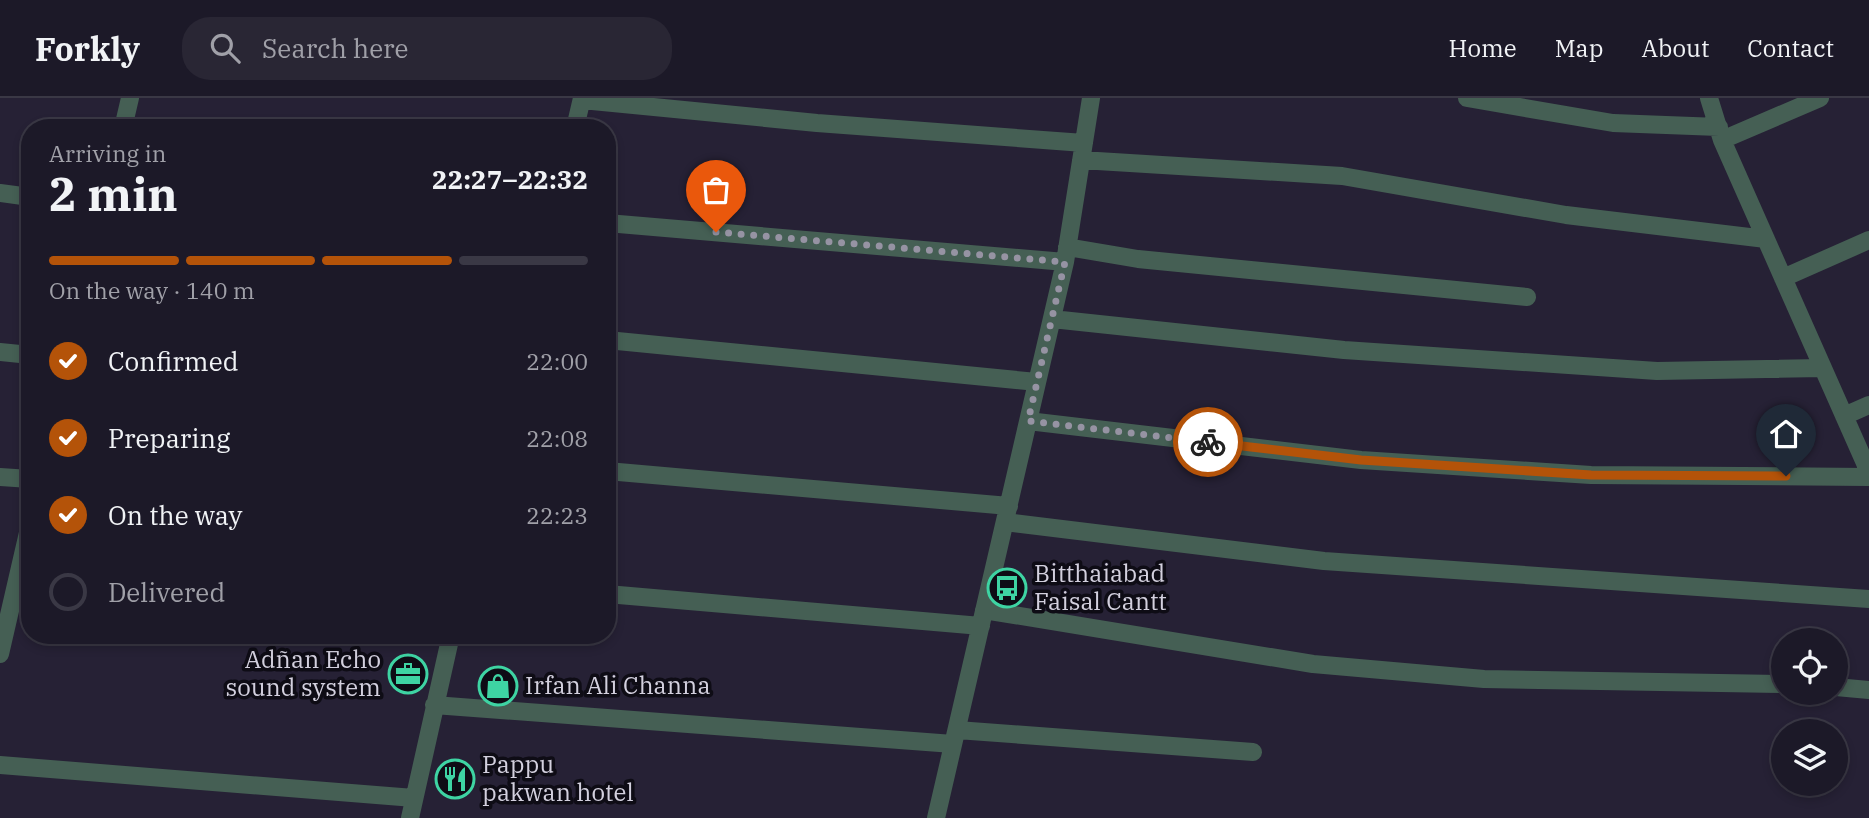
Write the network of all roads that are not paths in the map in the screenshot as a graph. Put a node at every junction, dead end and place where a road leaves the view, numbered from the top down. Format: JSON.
{"nodes":[{"id":1,"x":130,"y":98,"type":"edge"},
{"id":2,"x":1091,"y":98,"type":"edge"},
{"id":3,"x":1467,"y":98,"type":"edge"},
{"id":4,"x":1709,"y":98,"type":"edge"},
{"id":5,"x":1820,"y":98,"type":"edge"},
{"id":6,"x":582,"y":99,"type":"edge"},
{"id":7,"x":125,"y":119,"type":"edge"},
{"id":8,"x":577,"y":119,"type":"edge"},
{"id":9,"x":1721,"y":133,"type":"junction"},
{"id":10,"x":1082,"y":152,"type":"junction"},
{"id":11,"x":0,"y":193,"type":"edge"},
{"id":12,"x":21,"y":196,"type":"edge"},
{"id":13,"x":616,"y":224,"type":"edge"},
{"id":14,"x":1766,"y":239,"type":"junction"},
{"id":15,"x":1869,"y":240,"type":"edge"},
{"id":16,"x":1066,"y":255,"type":"junction"},
{"id":17,"x":1783,"y":278,"type":"junction"},
{"id":18,"x":1527,"y":298,"type":"dead end"},
{"id":19,"x":1052,"y":319,"type":"junction"},
{"id":20,"x":616,"y":341,"type":"edge"},
{"id":21,"x":0,"y":352,"type":"edge"},
{"id":22,"x":21,"y":354,"type":"edge"},
{"id":23,"x":1823,"y":368,"type":"junction"},
{"id":24,"x":1037,"y":382,"type":"junction"},
{"id":25,"x":1869,"y":405,"type":"edge"},
{"id":26,"x":1844,"y":416,"type":"junction"},
{"id":27,"x":1028,"y":421,"type":"junction"},
{"id":28,"x":616,"y":472,"type":"edge"},
{"id":29,"x":1869,"y":474,"type":"edge"},
{"id":30,"x":0,"y":477,"type":"edge"},
{"id":31,"x":21,"y":478,"type":"edge"},
{"id":32,"x":1007,"y":514,"type":"junction"},
{"id":33,"x":21,"y":554,"type":"edge"},
{"id":34,"x":616,"y":595,"type":"edge"},
{"id":35,"x":1869,"y":599,"type":"edge"},
{"id":36,"x":6,"y":603,"type":"edge"},
{"id":37,"x":983,"y":618,"type":"junction"},
{"id":38,"x":449,"y":644,"type":"edge"},
{"id":39,"x":0,"y":654,"type":"edge"},
{"id":40,"x":1771,"y":684,"type":"edge"},
{"id":41,"x":1848,"y":688,"type":"edge"},
{"id":42,"x":1869,"y":690,"type":"edge"},
{"id":43,"x":434,"y":705,"type":"junction"},
{"id":44,"x":955,"y":737,"type":"junction"},
{"id":45,"x":1253,"y":751,"type":"dead end"},
{"id":46,"x":0,"y":765,"type":"edge"},
{"id":47,"x":414,"y":798,"type":"junction"},
{"id":48,"x":410,"y":818,"type":"edge"},
{"id":49,"x":936,"y":818,"type":"edge"}],
"edges":[{"from":1,"to":7,"type":"street"},
{"from":2,"to":10,"type":"street"},
{"from":3,"to":9,"type":"street"},
{"from":4,"to":9,"type":"street"},
{"from":5,"to":9,"type":"street"},
{"from":6,"to":8,"type":"street"},
{"from":6,"to":10,"type":"street"},
{"from":9,"to":14,"type":"street"},
{"from":10,"to":14,"type":"street"},
{"from":10,"to":16,"type":"street"},
{"from":11,"to":12,"type":"street"},
{"from":13,"to":16,"type":"street"},
{"from":14,"to":17,"type":"street"},
{"from":15,"to":17,"type":"street"},
{"from":16,"to":18,"type":"street"},
{"from":16,"to":19,"type":"street"},
{"from":17,"to":23,"type":"street"},
{"from":19,"to":23,"type":"street"},
{"from":19,"to":24,"type":"street"},
{"from":20,"to":24,"type":"street"},
{"from":21,"to":22,"type":"street"},
{"from":23,"to":26,"type":"street"},
{"from":24,"to":27,"type":"street"},
{"from":25,"to":26,"type":"street"},
{"from":26,"to":29,"type":"street"},
{"from":27,"to":29,"type":"street"},
{"from":27,"to":32,"type":"street"},
{"from":28,"to":32,"type":"street"},
{"from":30,"to":31,"type":"street"},
{"from":32,"to":35,"type":"street"},
{"from":32,"to":37,"type":"street"},
{"from":33,"to":36,"type":"street"},
{"from":34,"to":37,"type":"street"},
{"from":36,"to":39,"type":"street"},
{"from":37,"to":40,"type":"street"},
{"from":37,"to":44,"type":"street"},
{"from":38,"to":43,"type":"street"},
{"from":41,"to":42,"type":"street"},
{"from":43,"to":44,"type":"street"},
{"from":43,"to":47,"type":"street"},
{"from":44,"to":45,"type":"street"},
{"from":44,"to":49,"type":"street"},
{"from":46,"to":47,"type":"street"},
{"from":47,"to":48,"type":"street"}]}
